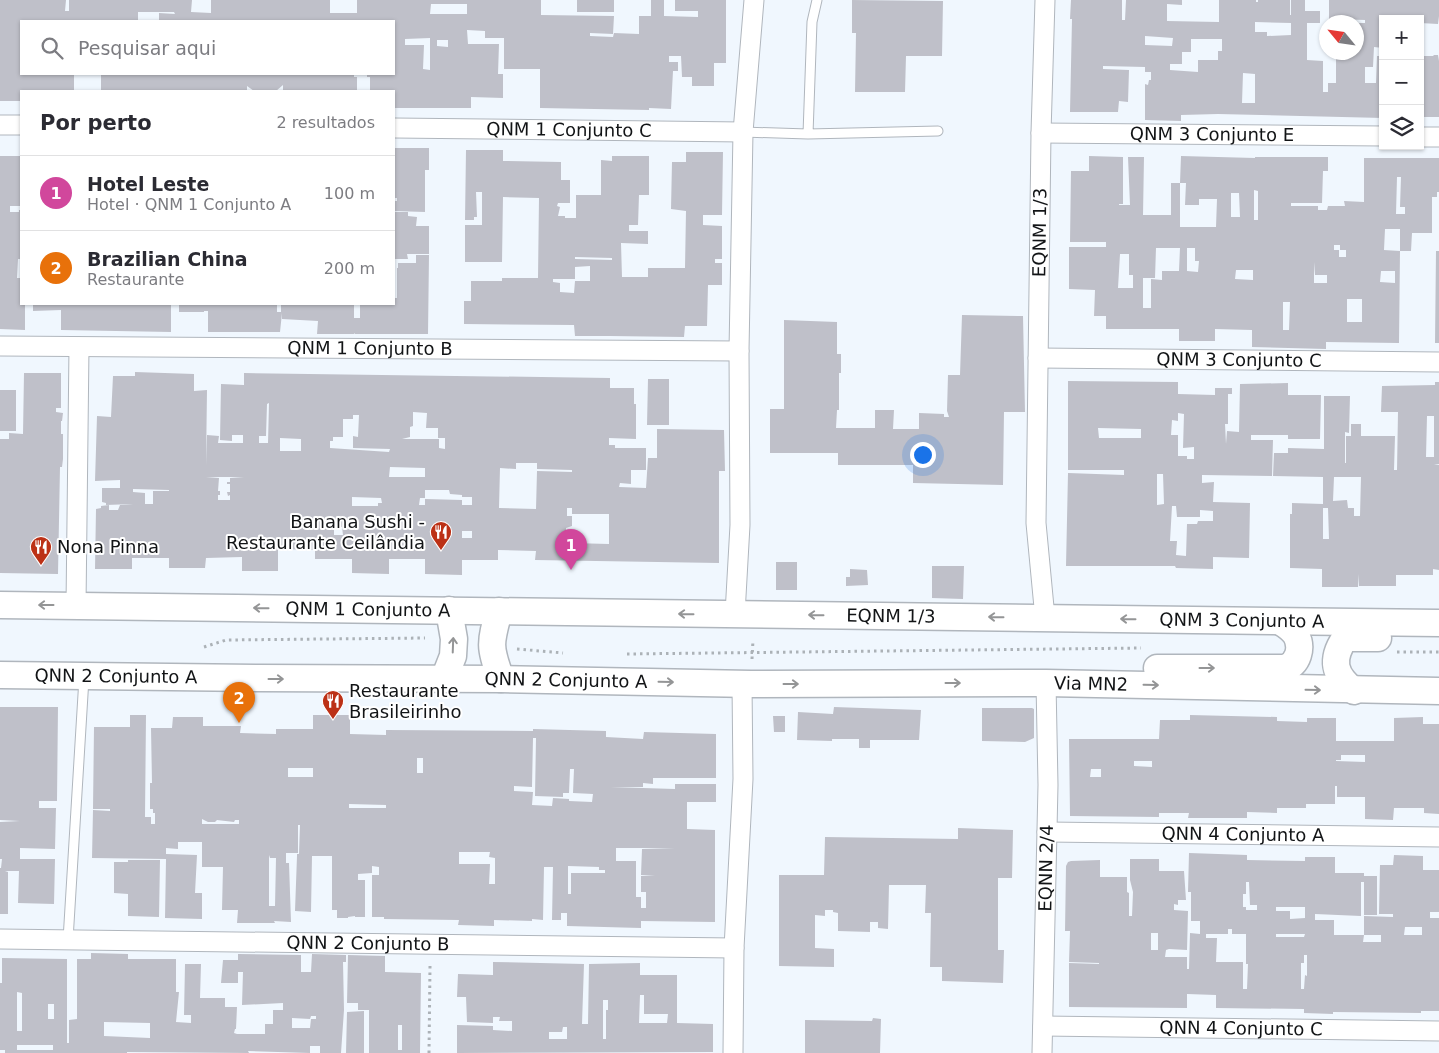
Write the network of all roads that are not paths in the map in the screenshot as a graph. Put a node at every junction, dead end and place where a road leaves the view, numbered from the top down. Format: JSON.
{"nodes":[{"id":1,"x":754,"y":0,"type":"edge"},
{"id":2,"x":817,"y":0,"type":"edge"},
{"id":3,"x":1045,"y":0,"type":"edge"},
{"id":4,"x":0,"y":125,"type":"edge"},
{"id":5,"x":20,"y":125,"type":"edge"},
{"id":6,"x":395,"y":128,"type":"edge"},
{"id":7,"x":938,"y":131,"type":"dead end"},
{"id":8,"x":743,"y":132,"type":"junction"},
{"id":9,"x":1041,"y":133,"type":"junction"},
{"id":10,"x":808,"y":134,"type":"junction"},
{"id":11,"x":1379,"y":136,"type":"edge"},
{"id":12,"x":1424,"y":137,"type":"edge"},
{"id":13,"x":1439,"y":137,"type":"edge"},
{"id":14,"x":0,"y":346,"type":"edge"},
{"id":15,"x":79,"y":347,"type":"junction"},
{"id":16,"x":739,"y":351,"type":"junction"},
{"id":17,"x":1038,"y":358,"type":"junction"},
{"id":18,"x":1439,"y":362,"type":"edge"},
{"id":19,"x":0,"y":605,"type":"edge"},
{"id":20,"x":76,"y":606,"type":"junction"},
{"id":21,"x":449,"y":610,"type":"junction"},
{"id":22,"x":499,"y":611,"type":"junction"},
{"id":23,"x":744,"y":614,"type":"junction"},
{"id":24,"x":1045,"y":618,"type":"junction"},
{"id":25,"x":1281,"y":622,"type":"junction"},
{"id":26,"x":1439,"y":623,"type":"edge"},
{"id":27,"x":1439,"y":638,"type":"edge"},
{"id":28,"x":0,"y":675,"type":"edge"},
{"id":29,"x":84,"y":676,"type":"junction"},
{"id":30,"x":444,"y":679,"type":"junction"},
{"id":31,"x":501,"y":679,"type":"junction"},
{"id":32,"x":1020,"y":683,"type":"junction"},
{"id":33,"x":1046,"y":683,"type":"junction"},
{"id":34,"x":747,"y":684,"type":"junction"},
{"id":35,"x":1354,"y":691,"type":"junction"},
{"id":36,"x":1439,"y":691,"type":"edge"},
{"id":37,"x":1047,"y":832,"type":"junction"},
{"id":38,"x":1439,"y":837,"type":"edge"},
{"id":39,"x":0,"y":939,"type":"edge"},
{"id":40,"x":68,"y":940,"type":"junction"},
{"id":41,"x":734,"y":948,"type":"junction"},
{"id":42,"x":1043,"y":1026,"type":"junction"},
{"id":43,"x":1439,"y":1031,"type":"edge"},
{"id":44,"x":733,"y":1053,"type":"edge"},
{"id":45,"x":1042,"y":1053,"type":"edge"}],
"edges":[{"from":1,"to":8,"type":"street"},
{"from":2,"to":10,"type":"lane"},
{"from":3,"to":9,"type":"street","name":"EQNM 1/3"},
{"from":4,"to":5,"type":"street"},
{"from":6,"to":8,"type":"street","name":"QNM 1 Conjunto C"},
{"from":7,"to":10,"type":"lane"},
{"from":8,"to":10,"type":"lane"},
{"from":8,"to":16,"type":"street"},
{"from":9,"to":11,"type":"street","name":"QNM 3 Conjunto E"},
{"from":9,"to":17,"type":"street","name":"EQNM 1/3"},
{"from":12,"to":13,"type":"street"},
{"from":14,"to":15,"type":"street","name":"QNM 1 Conjunto B"},
{"from":15,"to":16,"type":"street","name":"QNM 1 Conjunto B"},
{"from":15,"to":20,"type":"street"},
{"from":16,"to":23,"type":"street"},
{"from":17,"to":18,"type":"street","name":"QNM 3 Conjunto C"},
{"from":17,"to":24,"type":"street","name":"EQNM 1/3"},
{"from":20,"to":19,"type":"main road","name":"QNM 1 Conjunto A","one_way":true},
{"from":21,"to":20,"type":"main road","name":"QNM 1 Conjunto A","one_way":true},
{"from":21,"to":22,"type":"main road","name":"QNM 1 Conjunto A"},
{"from":30,"to":21,"type":"main road","one_way":true},
{"from":23,"to":22,"type":"main road","name":"QNM 1 Conjunto A","one_way":true},
{"from":22,"to":31,"type":"main road"},
{"from":24,"to":23,"type":"main road","name":"EQNM 1/3","one_way":true},
{"from":25,"to":24,"type":"main road","name":"QNM 3 Conjunto A","one_way":true},
{"from":25,"to":26,"type":"main road","name":"QNM 3 Conjunto A"},
{"from":32,"to":25,"type":"main road","one_way":true},
{"from":27,"to":35,"type":"main road"},
{"from":28,"to":29,"type":"main road","name":"QNN 2 Conjunto A"},
{"from":29,"to":30,"type":"main road","name":"QNN 2 Conjunto A","one_way":true},
{"from":29,"to":40,"type":"lane"},
{"from":30,"to":31,"type":"main road","name":"QNN 2 Conjunto A"},
{"from":31,"to":34,"type":"main road","name":"QNN 2 Conjunto A","one_way":true},
{"from":32,"to":33,"type":"main road","name":"Via MN2"},
{"from":34,"to":32,"type":"main road","name":"Via MN2","one_way":true},
{"from":33,"to":35,"type":"main road","name":"Via MN2","one_way":true},
{"from":33,"to":37,"type":"street","name":"EQNN 2/4"},
{"from":34,"to":41,"type":"street"},
{"from":35,"to":36,"type":"main road","name":"Via MN2"},
{"from":37,"to":38,"type":"street","name":"QNN 4 Conjunto A"},
{"from":37,"to":42,"type":"street","name":"EQNN 2/4"},
{"from":39,"to":40,"type":"street","name":"QNN 2 Conjunto B"},
{"from":40,"to":41,"type":"street","name":"QNN 2 Conjunto B"},
{"from":41,"to":44,"type":"street"},
{"from":42,"to":43,"type":"street","name":"QNN 4 Conjunto C"},
{"from":42,"to":45,"type":"street","name":"EQNN 2/4"}]}
